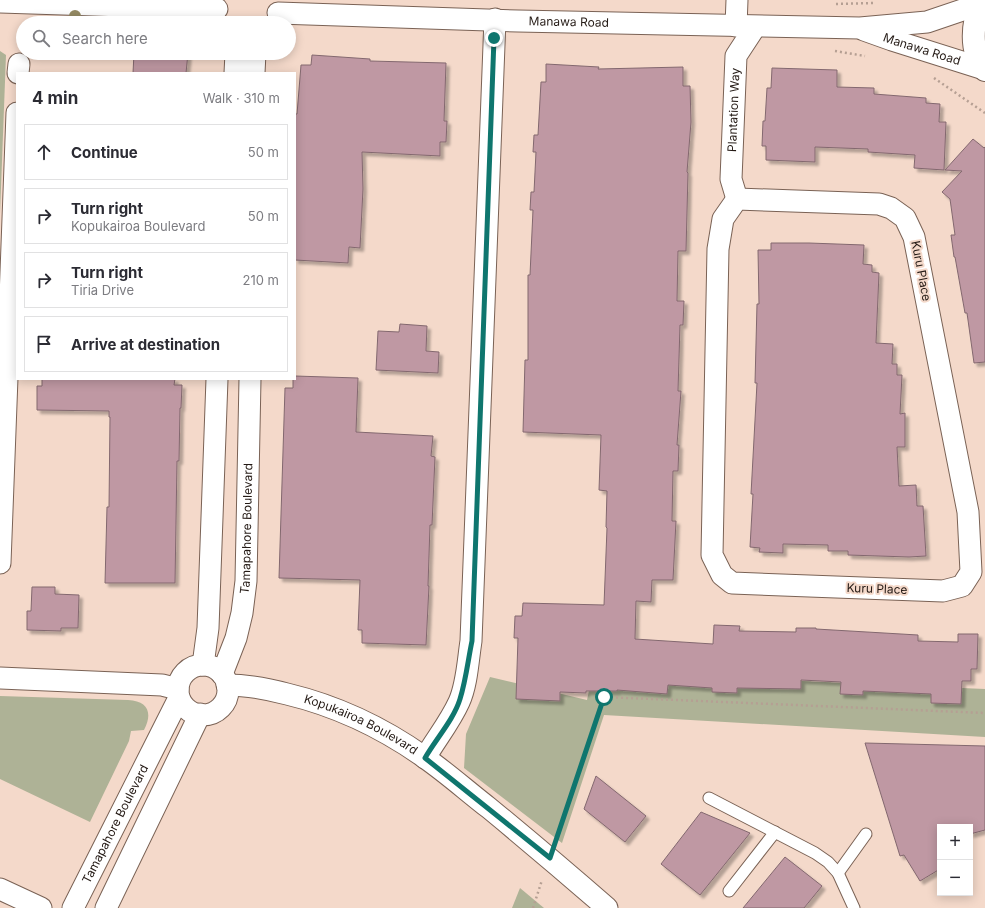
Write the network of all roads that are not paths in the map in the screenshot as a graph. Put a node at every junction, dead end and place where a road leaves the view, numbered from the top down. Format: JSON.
{"nodes":[{"id":1,"x":737,"y":0,"type":"edge"},
{"id":2,"x":0,"y":2,"type":"edge"},
{"id":3,"x":981,"y":2,"type":"edge"},
{"id":4,"x":218,"y":11,"type":"edge"},
{"id":5,"x":277,"y":12,"type":"edge"},
{"id":6,"x":495,"y":19,"type":"junction"},
{"id":7,"x":746,"y":26,"type":"junction"},
{"id":8,"x":860,"y":28,"type":"junction"},
{"id":9,"x":236,"y":60,"type":"edge"},
{"id":10,"x":255,"y":60,"type":"edge"},
{"id":11,"x":984,"y":69,"type":"edge"},
{"id":12,"x":235,"y":72,"type":"edge"},
{"id":13,"x":254,"y":72,"type":"edge"},
{"id":14,"x":16,"y":128,"type":"edge"},
{"id":15,"x":737,"y":198,"type":"junction"},
{"id":16,"x":5,"y":290,"type":"edge"},
{"id":17,"x":217,"y":380,"type":"edge"},
{"id":18,"x":250,"y":380,"type":"edge"},
{"id":19,"x":976,"y":510,"type":"edge"},
{"id":20,"x":0,"y":562,"type":"edge"},
{"id":21,"x":203,"y":665,"type":"junction"},
{"id":22,"x":0,"y":678,"type":"edge"},
{"id":23,"x":224,"y":680,"type":"junction"},
{"id":24,"x":178,"y":694,"type":"junction"},
{"id":25,"x":200,"y":714,"type":"junction"},
{"id":26,"x":425,"y":758,"type":"junction"},
{"id":27,"x":709,"y":798,"type":"dead end"},
{"id":28,"x":775,"y":832,"type":"junction"},
{"id":29,"x":866,"y":834,"type":"dead end"},
{"id":30,"x":838,"y":873,"type":"junction"},
{"id":31,"x":0,"y":889,"type":"edge"},
{"id":32,"x":730,"y":892,"type":"dead end"},
{"id":33,"x":41,"y":908,"type":"edge"},
{"id":34,"x":73,"y":908,"type":"edge"},
{"id":35,"x":106,"y":908,"type":"edge"},
{"id":36,"x":607,"y":908,"type":"edge"},
{"id":37,"x":854,"y":908,"type":"edge"}],
"edges":[{"from":1,"to":7,"type":"street"},
{"from":2,"to":4,"type":"street"},
{"from":3,"to":8,"type":"street","name":"Manawa Road"},
{"from":3,"to":11,"type":"main road"},
{"from":5,"to":6,"type":"street","name":"Manawa Road"},
{"from":6,"to":7,"type":"street","name":"Manawa Road"},
{"from":6,"to":26,"type":"street"},
{"from":7,"to":8,"type":"street","name":"Manawa Road"},
{"from":7,"to":15,"type":"street","name":"Plantation Way"},
{"from":8,"to":11,"type":"street","name":"Manawa Road"},
{"from":9,"to":12,"type":"street"},
{"from":10,"to":13,"type":"street"},
{"from":14,"to":16,"type":"street"},
{"from":15,"to":19,"type":"street","name":"Kuru Place"},
{"from":15,"to":19,"type":"street","name":"Kuru Place"},
{"from":16,"to":20,"type":"street"},
{"from":17,"to":21,"type":"street"},
{"from":18,"to":23,"type":"street","name":"Tamapahore Boulevard"},
{"from":21,"to":23,"type":"street"},
{"from":21,"to":24,"type":"street"},
{"from":22,"to":24,"type":"street"},
{"from":23,"to":25,"type":"street"},
{"from":23,"to":26,"type":"street","name":"Kopukairoa Boulevard"},
{"from":24,"to":25,"type":"street"},
{"from":24,"to":34,"type":"street","name":"Tamapahore Boulevard"},
{"from":25,"to":35,"type":"street"},
{"from":26,"to":36,"type":"street","name":"Kopukairoa Boulevard"},
{"from":27,"to":28,"type":"lane"},
{"from":28,"to":30,"type":"lane"},
{"from":28,"to":32,"type":"lane"},
{"from":29,"to":30,"type":"lane"},
{"from":30,"to":37,"type":"lane"},
{"from":31,"to":33,"type":"street"}]}
